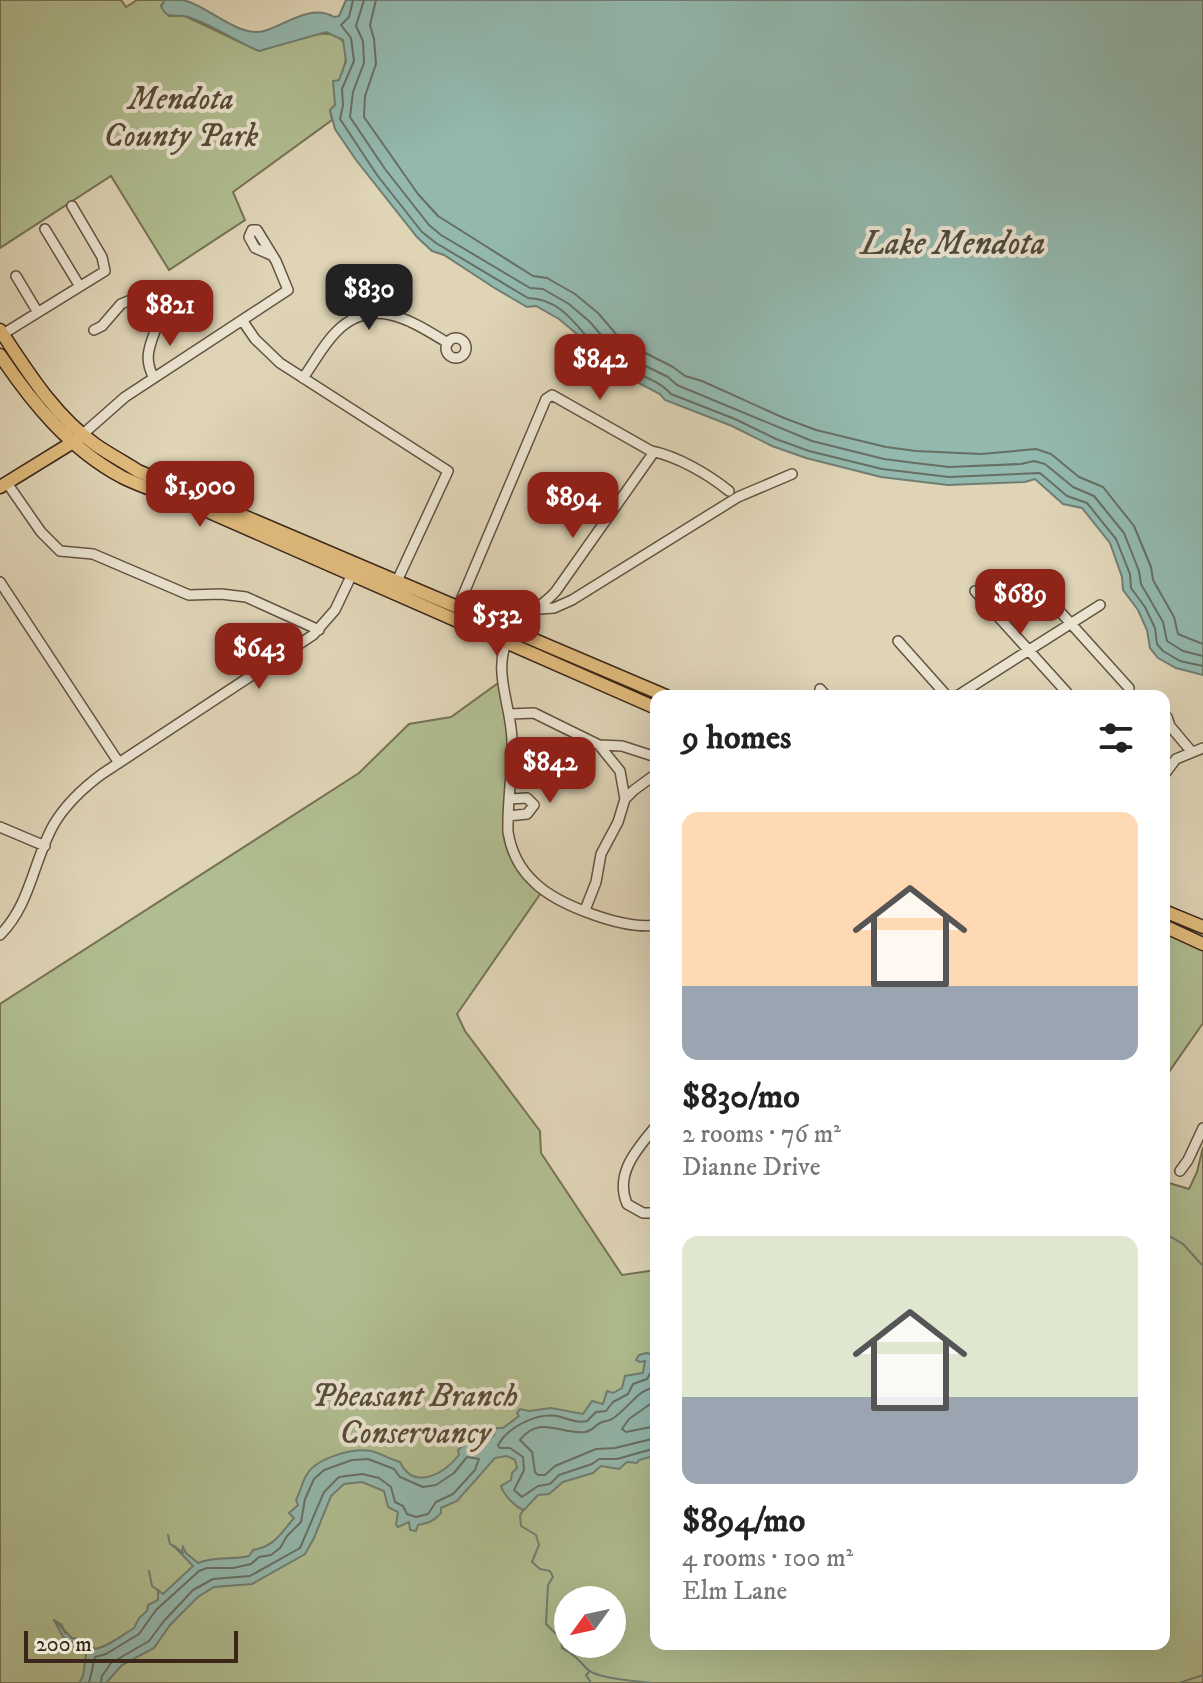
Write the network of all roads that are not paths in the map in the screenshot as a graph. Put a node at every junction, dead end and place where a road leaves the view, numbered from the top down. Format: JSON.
{"nodes":[{"id":1,"x":72,"y":206,"type":"dead end"},
{"id":2,"x":45,"y":229,"type":"dead end"},
{"id":3,"x":271,"y":255,"type":"dead end"},
{"id":4,"x":16,"y":276,"type":"dead end"},
{"id":5,"x":79,"y":285,"type":"junction"},
{"id":6,"x":37,"y":311,"type":"junction"},
{"id":7,"x":242,"y":320,"type":"junction"},
{"id":8,"x":94,"y":330,"type":"dead end"},
{"id":9,"x":1,"y":332,"type":"edge"},
{"id":10,"x":448,"y":343,"type":"dead end"},
{"id":11,"x":0,"y":355,"type":"edge"},
{"id":12,"x":154,"y":378,"type":"junction"},
{"id":13,"x":303,"y":378,"type":"junction"},
{"id":14,"x":553,"y":384,"type":"dead end"},
{"id":15,"x":549,"y":396,"type":"junction"},
{"id":16,"x":78,"y":438,"type":"junction"},
{"id":17,"x":654,"y":452,"type":"junction"},
{"id":18,"x":792,"y":474,"type":"dead end"},
{"id":19,"x":3,"y":485,"type":"edge"},
{"id":20,"x":729,"y":491,"type":"dead end"},
{"id":21,"x":354,"y":569,"type":"junction"},
{"id":22,"x":397,"y":581,"type":"junction"},
{"id":23,"x":0,"y":582,"type":"edge"},
{"id":24,"x":975,"y":591,"type":"dead end"},
{"id":25,"x":1100,"y":605,"type":"dead end"},
{"id":26,"x":1055,"y":606,"type":"dead end"},
{"id":27,"x":458,"y":607,"type":"junction"},
{"id":28,"x":535,"y":609,"type":"junction"},
{"id":29,"x":1071,"y":624,"type":"junction"},
{"id":30,"x":319,"y":630,"type":"junction"},
{"id":31,"x":513,"y":630,"type":"junction"},
{"id":32,"x":898,"y":641,"type":"dead end"},
{"id":33,"x":507,"y":643,"type":"junction"},
{"id":34,"x":1029,"y":651,"type":"junction"},
{"id":35,"x":1129,"y":688,"type":"dead end"},
{"id":36,"x":652,"y":690,"type":"edge"},
{"id":37,"x":942,"y":690,"type":"edge"},
{"id":38,"x":967,"y":690,"type":"edge"},
{"id":39,"x":1065,"y":690,"type":"edge"},
{"id":40,"x":650,"y":705,"type":"edge"},
{"id":41,"x":510,"y":714,"type":"junction"},
{"id":42,"x":1170,"y":726,"type":"edge"},
{"id":43,"x":599,"y":745,"type":"junction"},
{"id":44,"x":1203,"y":748,"type":"edge"},
{"id":45,"x":1191,"y":751,"type":"junction"},
{"id":46,"x":650,"y":755,"type":"edge"},
{"id":47,"x":119,"y":763,"type":"junction"},
{"id":48,"x":1170,"y":767,"type":"edge"},
{"id":49,"x":650,"y":778,"type":"edge"},
{"id":50,"x":509,"y":799,"type":"junction"},
{"id":51,"x":625,"y":799,"type":"junction"},
{"id":52,"x":508,"y":816,"type":"junction"},
{"id":53,"x":0,"y":827,"type":"edge"},
{"id":54,"x":45,"y":846,"type":"junction"},
{"id":55,"x":585,"y":910,"type":"junction"},
{"id":56,"x":1170,"y":913,"type":"edge"},
{"id":57,"x":650,"y":926,"type":"edge"},
{"id":58,"x":1203,"y":927,"type":"edge"},
{"id":59,"x":1170,"y":929,"type":"edge"},
{"id":60,"x":0,"y":935,"type":"edge"},
{"id":61,"x":1202,"y":943,"type":"edge"},
{"id":62,"x":1203,"y":1128,"type":"edge"},
{"id":63,"x":650,"y":1134,"type":"edge"},
{"id":64,"x":1180,"y":1171,"type":"dead end"},
{"id":65,"x":650,"y":1213,"type":"edge"}],
"edges":[{"from":1,"to":5,"type":"street"},
{"from":2,"to":5,"type":"street"},
{"from":3,"to":7,"type":"street"},
{"from":4,"to":6,"type":"street"},
{"from":5,"to":6,"type":"street"},
{"from":6,"to":9,"type":"street"},
{"from":7,"to":12,"type":"street"},
{"from":7,"to":13,"type":"street"},
{"from":8,"to":12,"type":"street"},
{"from":9,"to":16,"type":"main road"},
{"from":10,"to":13,"type":"street"},
{"from":11,"to":16,"type":"main road"},
{"from":12,"to":16,"type":"street"},
{"from":13,"to":22,"type":"street"},
{"from":14,"to":15,"type":"street"},
{"from":15,"to":17,"type":"street"},
{"from":15,"to":27,"type":"street"},
{"from":16,"to":19,"type":"main road"},
{"from":16,"to":21,"type":"main road"},
{"from":17,"to":20,"type":"street"},
{"from":17,"to":28,"type":"street"},
{"from":18,"to":28,"type":"street"},
{"from":19,"to":30,"type":"street"},
{"from":21,"to":22,"type":"main road"},
{"from":21,"to":30,"type":"street"},
{"from":21,"to":33,"type":"main road"},
{"from":22,"to":27,"type":"main road"},
{"from":23,"to":47,"type":"street"},
{"from":24,"to":34,"type":"street"},
{"from":25,"to":29,"type":"street"},
{"from":26,"to":29,"type":"street"},
{"from":27,"to":31,"type":"main road"},
{"from":28,"to":31,"type":"street"},
{"from":29,"to":34,"type":"street"},
{"from":29,"to":35,"type":"street"},
{"from":30,"to":47,"type":"street"},
{"from":31,"to":33,"type":"street"},
{"from":31,"to":36,"type":"main road"},
{"from":32,"to":37,"type":"street"},
{"from":33,"to":40,"type":"main road"},
{"from":33,"to":41,"type":"street"},
{"from":34,"to":38,"type":"street"},
{"from":34,"to":39,"type":"street"},
{"from":41,"to":43,"type":"street"},
{"from":41,"to":50,"type":"street"},
{"from":42,"to":45,"type":"street"},
{"from":43,"to":46,"type":"street"},
{"from":43,"to":51,"type":"street"},
{"from":44,"to":45,"type":"street"},
{"from":45,"to":48,"type":"street"},
{"from":47,"to":54,"type":"street"},
{"from":49,"to":51,"type":"street"},
{"from":50,"to":52,"type":"street"},
{"from":50,"to":52,"type":"street"},
{"from":51,"to":55,"type":"street"},
{"from":52,"to":55,"type":"street"},
{"from":53,"to":54,"type":"street"},
{"from":54,"to":60,"type":"street"},
{"from":55,"to":57,"type":"street"},
{"from":56,"to":58,"type":"main road"},
{"from":59,"to":61,"type":"main road"},
{"from":62,"to":64,"type":"street"},
{"from":63,"to":65,"type":"street"}]}
